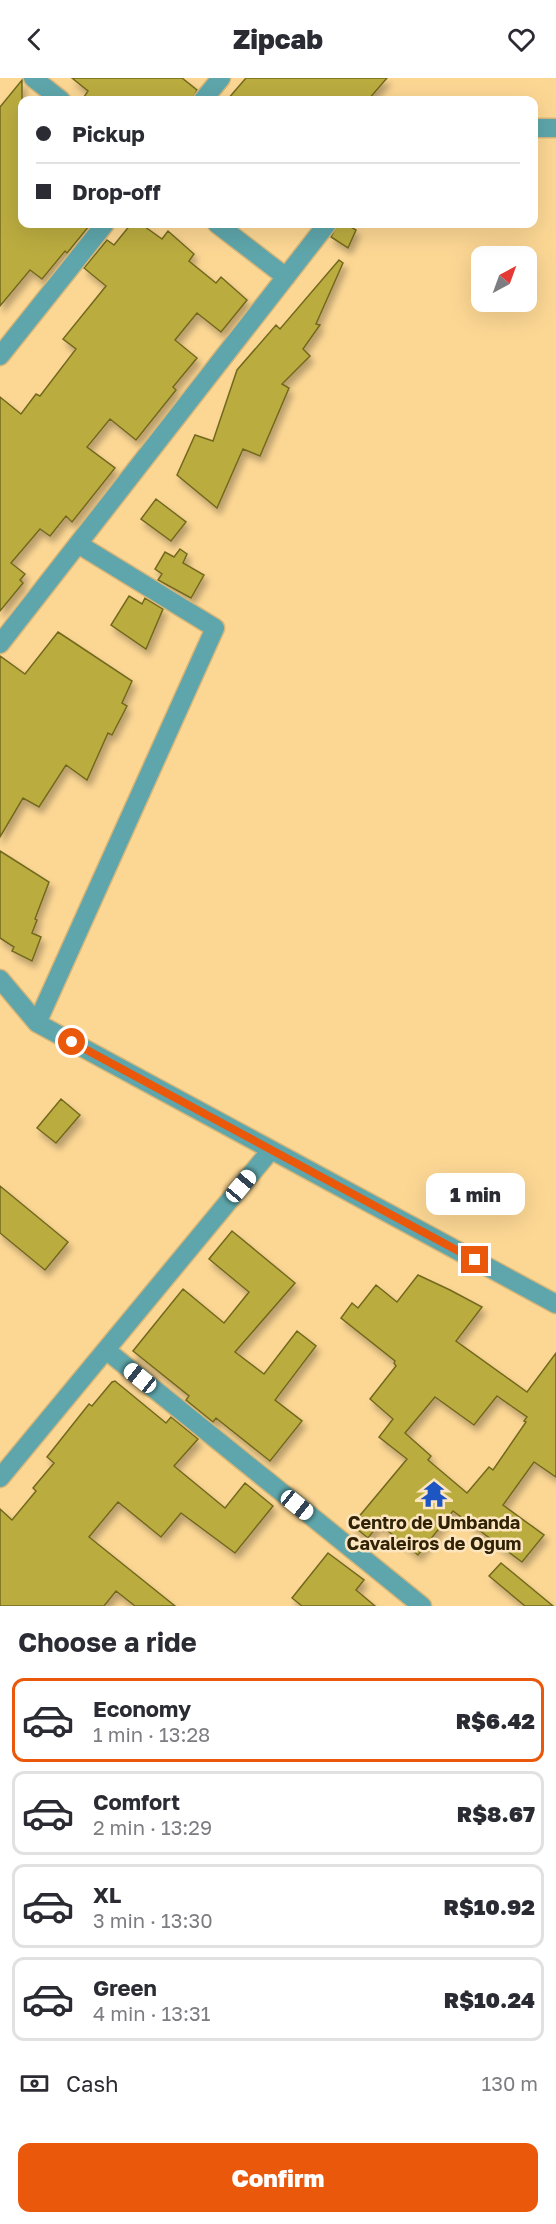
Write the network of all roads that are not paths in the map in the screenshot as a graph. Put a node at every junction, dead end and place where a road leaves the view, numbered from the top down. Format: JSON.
{"nodes":[{"id":1,"x":33,"y":78,"type":"edge"},
{"id":2,"x":220,"y":78,"type":"edge"},
{"id":3,"x":56,"y":96,"type":"edge"},
{"id":4,"x":206,"y":96,"type":"edge"},
{"id":5,"x":538,"y":128,"type":"edge"},
{"id":6,"x":556,"y":128,"type":"edge"},
{"id":7,"x":102,"y":228,"type":"edge"},
{"id":8,"x":222,"y":228,"type":"edge"},
{"id":9,"x":324,"y":228,"type":"edge"},
{"id":10,"x":286,"y":277,"type":"junction"},
{"id":11,"x":0,"y":356,"type":"edge"},
{"id":12,"x":78,"y":544,"type":"junction"},
{"id":13,"x":0,"y":644,"type":"edge"},
{"id":14,"x":0,"y":979,"type":"edge"},
{"id":15,"x":37,"y":1023,"type":"junction"},
{"id":16,"x":271,"y":1150,"type":"junction"},
{"id":17,"x":556,"y":1304,"type":"edge"},
{"id":18,"x":106,"y":1350,"type":"junction"},
{"id":19,"x":0,"y":1478,"type":"edge"},
{"id":20,"x":422,"y":1606,"type":"edge"}],
"edges":[{"from":1,"to":3,"type":"street"},
{"from":2,"to":4,"type":"street"},
{"from":5,"to":6,"type":"street"},
{"from":7,"to":11,"type":"street"},
{"from":8,"to":10,"type":"street"},
{"from":9,"to":10,"type":"street"},
{"from":10,"to":12,"type":"street"},
{"from":12,"to":13,"type":"street"},
{"from":12,"to":15,"type":"street"},
{"from":14,"to":15,"type":"street"},
{"from":15,"to":16,"type":"street"},
{"from":16,"to":17,"type":"street"},
{"from":16,"to":18,"type":"street"},
{"from":18,"to":19,"type":"street"},
{"from":18,"to":20,"type":"street"}]}
